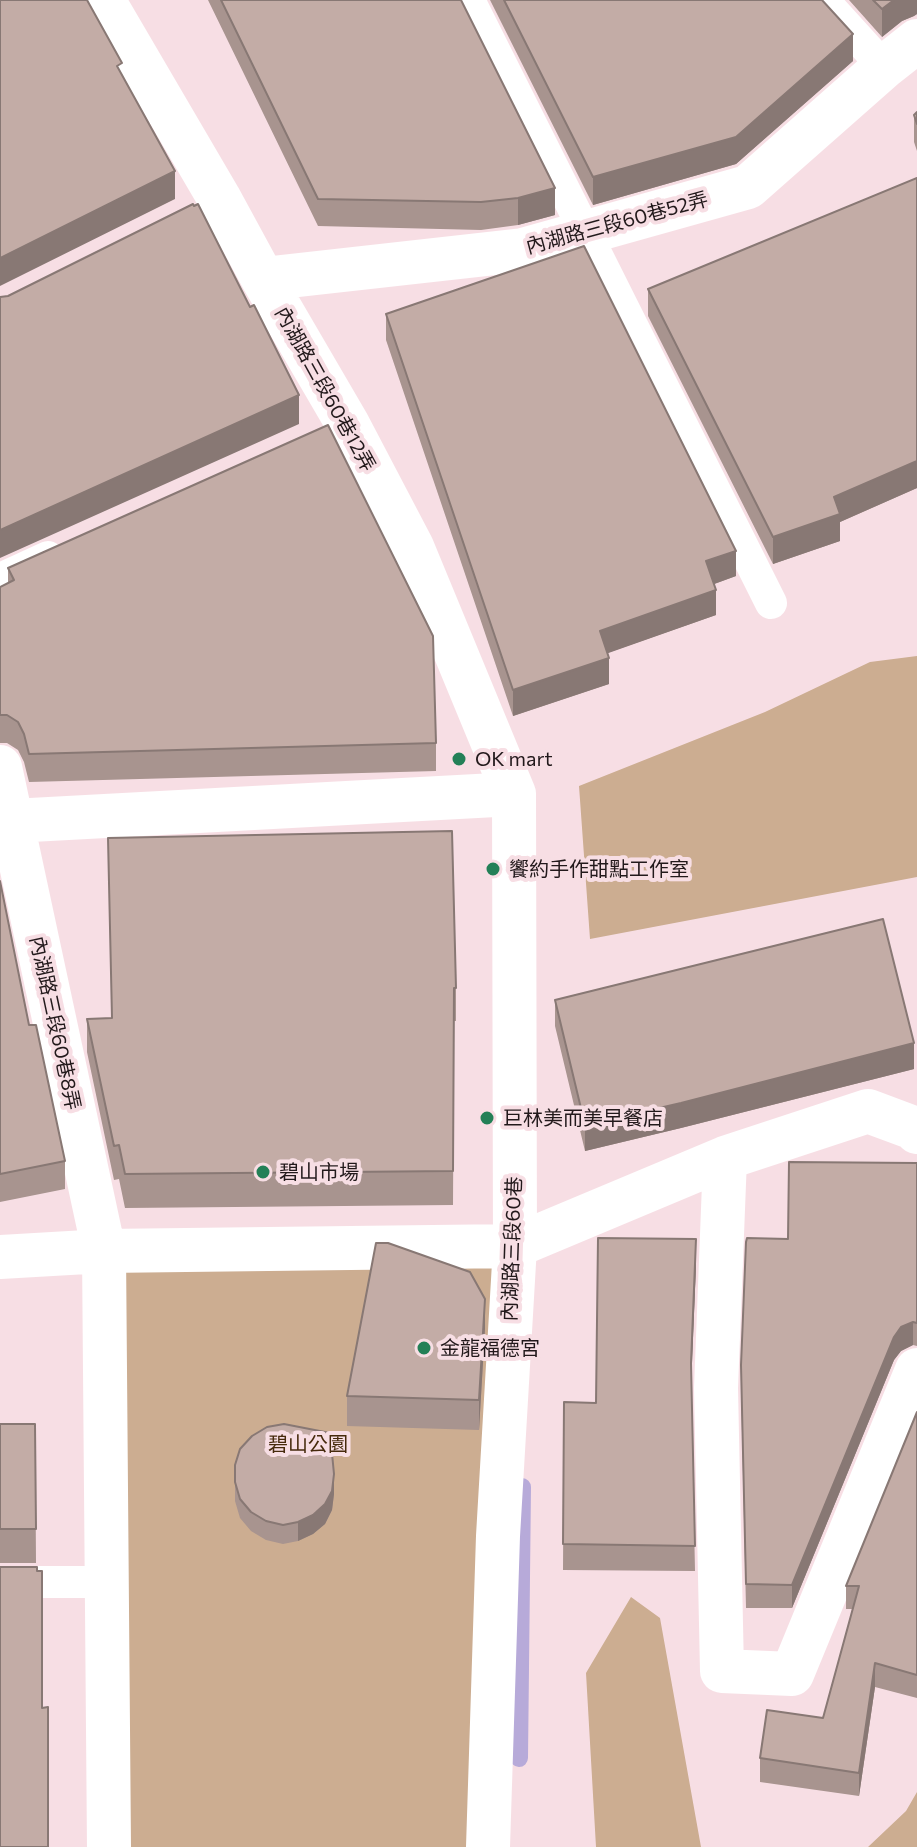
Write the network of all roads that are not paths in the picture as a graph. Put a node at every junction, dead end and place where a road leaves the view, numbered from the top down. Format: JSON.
{"nodes":[{"id":1,"x":103,"y":0,"type":"edge"},
{"id":2,"x":469,"y":0,"type":"edge"},
{"id":3,"x":823,"y":0,"type":"edge"},
{"id":4,"x":901,"y":54,"type":"edge"},
{"id":5,"x":584,"y":233,"type":"junction"},
{"id":6,"x":263,"y":279,"type":"junction"},
{"id":7,"x":72,"y":547,"type":"edge"},
{"id":8,"x":0,"y":579,"type":"edge"},
{"id":9,"x":771,"y":603,"type":"dead end"},
{"id":10,"x":5,"y":794,"type":"edge"},
{"id":11,"x":514,"y":794,"type":"junction"},
{"id":12,"x":917,"y":1132,"type":"edge"},
{"id":13,"x":725,"y":1158,"type":"junction"},
{"id":14,"x":515,"y":1246,"type":"junction"},
{"id":15,"x":104,"y":1251,"type":"junction"},
{"id":16,"x":0,"y":1257,"type":"edge"},
{"id":17,"x":917,"y":1370,"type":"edge"},
{"id":18,"x":0,"y":1582,"type":"edge"},
{"id":19,"x":107,"y":1582,"type":"junction"},
{"id":20,"x":109,"y":1847,"type":"edge"},
{"id":21,"x":488,"y":1847,"type":"edge"}],
"edges":[{"from":1,"to":6,"type":"street","name":"內湖路三段60巷12弄"},
{"from":2,"to":5,"type":"lane"},
{"from":3,"to":4,"type":"lane"},
{"from":4,"to":5,"type":"street","name":"內湖路三段60巷52弄"},
{"from":5,"to":6,"type":"street","name":"內湖路三段60巷52弄"},
{"from":5,"to":9,"type":"lane"},
{"from":6,"to":11,"type":"street","name":"內湖路三段60巷12弄"},
{"from":7,"to":8,"type":"lane"},
{"from":10,"to":11,"type":"street"},
{"from":10,"to":15,"type":"street","name":"內湖路三段60巷8弄"},
{"from":11,"to":14,"type":"street","name":"內湖路三段60巷"},
{"from":12,"to":13,"type":"street"},
{"from":13,"to":14,"type":"street"},
{"from":13,"to":17,"type":"street"},
{"from":14,"to":15,"type":"street"},
{"from":14,"to":21,"type":"street","name":"內湖路三段60巷"},
{"from":15,"to":16,"type":"street"},
{"from":15,"to":19,"type":"street","name":"內湖路三段60巷8弄"},
{"from":18,"to":19,"type":"lane"},
{"from":19,"to":20,"type":"street","name":"內湖路三段60巷8弄"}]}
